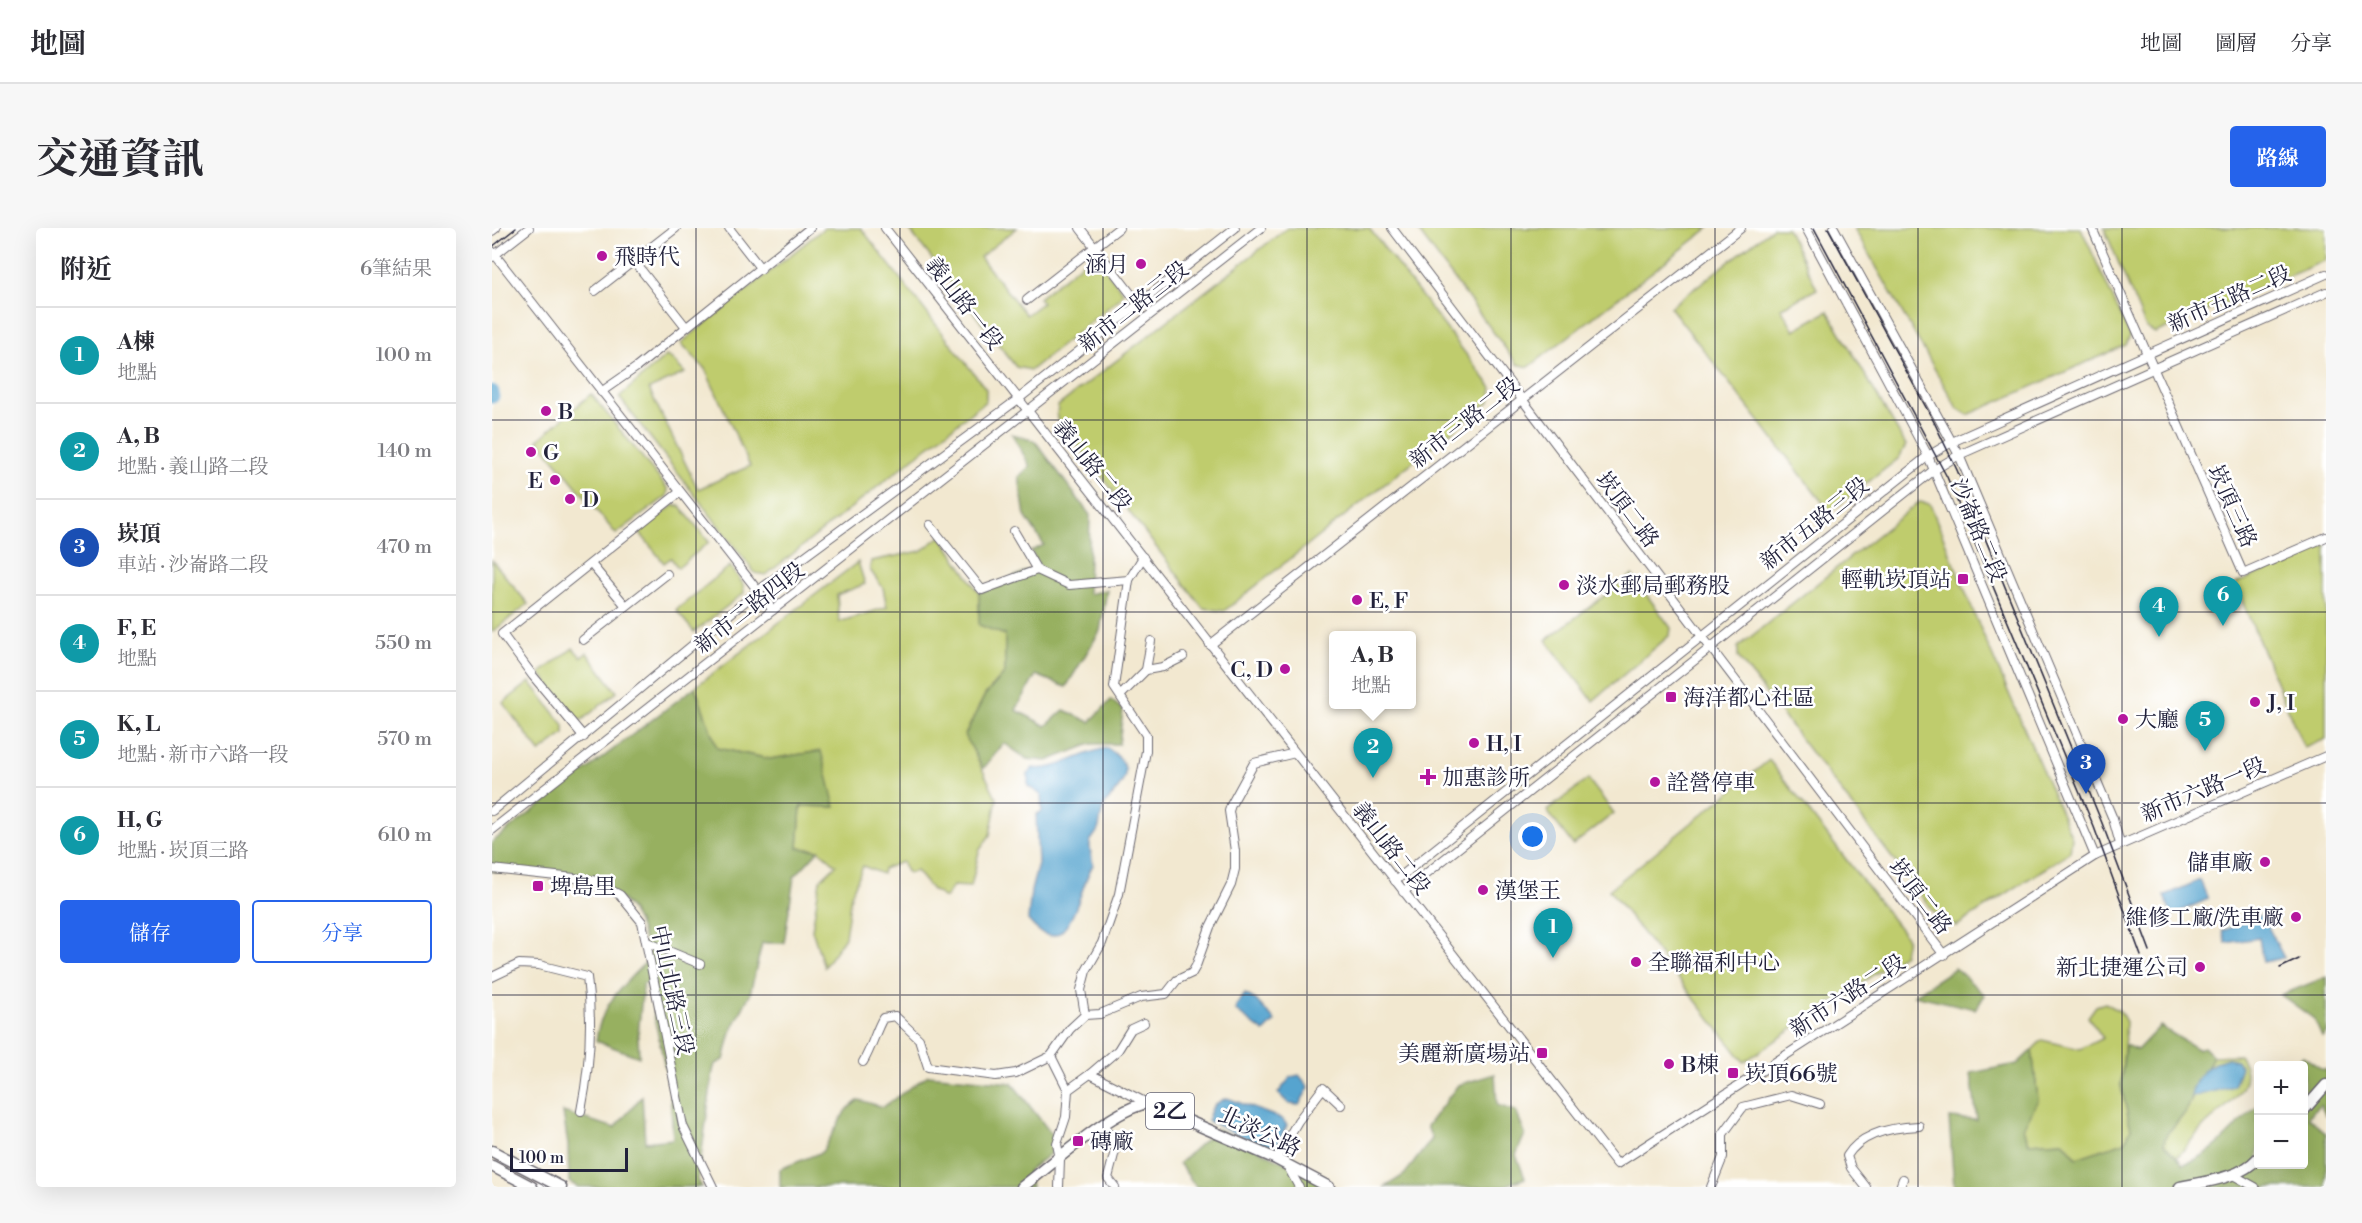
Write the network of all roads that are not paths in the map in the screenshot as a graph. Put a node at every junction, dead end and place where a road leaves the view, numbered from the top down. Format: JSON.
{"nodes":[{"id":1,"x":496,"y":228,"type":"edge"},
{"id":2,"x":529,"y":228,"type":"edge"},
{"id":3,"x":676,"y":228,"type":"edge"},
{"id":4,"x":729,"y":228,"type":"edge"},
{"id":5,"x":810,"y":228,"type":"edge"},
{"id":6,"x":885,"y":228,"type":"edge"},
{"id":7,"x":1080,"y":228,"type":"edge"},
{"id":8,"x":1119,"y":228,"type":"edge"},
{"id":9,"x":1234,"y":228,"type":"edge"},
{"id":10,"x":1261,"y":228,"type":"edge"},
{"id":11,"x":1392,"y":228,"type":"edge"},
{"id":12,"x":1741,"y":228,"type":"edge"},
{"id":13,"x":1806,"y":228,"type":"edge"},
{"id":14,"x":1834,"y":228,"type":"edge"},
{"id":15,"x":2092,"y":228,"type":"edge"},
{"id":16,"x":492,"y":231,"type":"edge"},
{"id":17,"x":1095,"y":247,"type":"junction"},
{"id":18,"x":493,"y":254,"type":"edge"},
{"id":19,"x":634,"y":261,"type":"junction"},
{"id":20,"x":761,"y":269,"type":"junction"},
{"id":21,"x":2326,"y":274,"type":"edge"},
{"id":22,"x":595,"y":291,"type":"dead end"},
{"id":23,"x":2326,"y":292,"type":"edge"},
{"id":24,"x":1027,"y":300,"type":"dead end"},
{"id":25,"x":1138,"y":303,"type":"junction"},
{"id":26,"x":686,"y":327,"type":"junction"},
{"id":27,"x":2146,"y":354,"type":"junction"},
{"id":28,"x":2154,"y":369,"type":"junction"},
{"id":29,"x":601,"y":392,"type":"junction"},
{"id":30,"x":1017,"y":400,"type":"junction"},
{"id":31,"x":1522,"y":400,"type":"junction"},
{"id":32,"x":1028,"y":412,"type":"junction"},
{"id":33,"x":1952,"y":442,"type":"junction"},
{"id":34,"x":1959,"y":455,"type":"junction"},
{"id":35,"x":1928,"y":456,"type":"junction"},
{"id":36,"x":1934,"y":470,"type":"junction"},
{"id":37,"x":680,"y":492,"type":"junction"},
{"id":38,"x":930,"y":525,"type":"dead end"},
{"id":39,"x":1014,"y":531,"type":"dead end"},
{"id":40,"x":2326,"y":537,"type":"edge"},
{"id":41,"x":1143,"y":557,"type":"junction"},
{"id":42,"x":591,"y":564,"type":"junction"},
{"id":43,"x":1037,"y":570,"type":"junction"},
{"id":44,"x":667,"y":574,"type":"dead end"},
{"id":45,"x":1129,"y":580,"type":"junction"},
{"id":46,"x":759,"y":590,"type":"junction"},
{"id":47,"x":626,"y":606,"type":"junction"},
{"id":48,"x":773,"y":610,"type":"junction"},
{"id":49,"x":1701,"y":636,"type":"junction"},
{"id":50,"x":583,"y":640,"type":"dead end"},
{"id":51,"x":1151,"y":641,"type":"dead end"},
{"id":52,"x":1210,"y":645,"type":"junction"},
{"id":53,"x":1711,"y":648,"type":"junction"},
{"id":54,"x":1183,"y":657,"type":"dead end"},
{"id":55,"x":1146,"y":670,"type":"junction"},
{"id":56,"x":1121,"y":695,"type":"junction"},
{"id":57,"x":584,"y":737,"type":"junction"},
{"id":58,"x":1294,"y":753,"type":"junction"},
{"id":59,"x":2326,"y":756,"type":"edge"},
{"id":60,"x":492,"y":812,"type":"edge"},
{"id":61,"x":492,"y":830,"type":"edge"},
{"id":62,"x":2121,"y":844,"type":"junction"},
{"id":63,"x":2095,"y":856,"type":"junction"},
{"id":64,"x":492,"y":869,"type":"edge"},
{"id":65,"x":1395,"y":881,"type":"junction"},
{"id":66,"x":1403,"y":892,"type":"junction"},
{"id":67,"x":647,"y":942,"type":"junction"},
{"id":68,"x":1944,"y":955,"type":"junction"},
{"id":69,"x":700,"y":964,"type":"dead end"},
{"id":70,"x":492,"y":977,"type":"edge"},
{"id":71,"x":1085,"y":1015,"type":"junction"},
{"id":72,"x":1144,"y":1023,"type":"dead end"},
{"id":73,"x":1051,"y":1056,"type":"junction"},
{"id":74,"x":863,"y":1062,"type":"dead end"},
{"id":75,"x":1090,"y":1074,"type":"junction"},
{"id":76,"x":2326,"y":1085,"type":"edge"},
{"id":77,"x":1068,"y":1090,"type":"junction"},
{"id":78,"x":1147,"y":1103,"type":"junction"},
{"id":79,"x":1820,"y":1104,"type":"dead end"},
{"id":80,"x":1341,"y":1105,"type":"dead end"},
{"id":81,"x":2308,"y":1105,"type":"edge"},
{"id":82,"x":581,"y":1111,"type":"dead end"},
{"id":83,"x":1104,"y":1125,"type":"junction"},
{"id":84,"x":1919,"y":1126,"type":"dead end"},
{"id":85,"x":492,"y":1151,"type":"edge"},
{"id":86,"x":1060,"y":1159,"type":"junction"},
{"id":87,"x":1276,"y":1159,"type":"junction"},
{"id":88,"x":2254,"y":1163,"type":"edge"},
{"id":89,"x":1617,"y":1164,"type":"joint"},
{"id":90,"x":1287,"y":1165,"type":"junction"},
{"id":91,"x":492,"y":1166,"type":"edge"},
{"id":92,"x":2233,"y":1175,"type":"junction"},
{"id":93,"x":532,"y":1187,"type":"edge"},
{"id":94,"x":561,"y":1187,"type":"edge"},
{"id":95,"x":713,"y":1187,"type":"edge"},
{"id":96,"x":1022,"y":1187,"type":"edge"},
{"id":97,"x":1059,"y":1187,"type":"edge"},
{"id":98,"x":1115,"y":1187,"type":"edge"},
{"id":99,"x":1299,"y":1187,"type":"edge"},
{"id":100,"x":1329,"y":1187,"type":"edge"},
{"id":101,"x":1711,"y":1187,"type":"edge"},
{"id":102,"x":1866,"y":1187,"type":"edge"},
{"id":103,"x":2180,"y":1187,"type":"edge"},
{"id":104,"x":2255,"y":1187,"type":"edge"}],
"edges":[{"from":1,"to":16,"type":"street"},
{"from":2,"to":18,"type":"street"},
{"from":3,"to":19,"type":"street"},
{"from":4,"to":20,"type":"street"},
{"from":5,"to":20,"type":"street"},
{"from":6,"to":30,"type":"street","name":"義山路一段"},
{"from":7,"to":17,"type":"street"},
{"from":8,"to":17,"type":"street"},
{"from":9,"to":25,"type":"street","name":"新市二路三段"},
{"from":10,"to":32,"type":"street","name":"新市二路三段"},
{"from":11,"to":31,"type":"street","name":"崁頂二路"},
{"from":12,"to":31,"type":"street","name":"新市三路二段"},
{"from":13,"to":35,"type":"street","name":"沙崙路二段"},
{"from":14,"to":33,"type":"street"},
{"from":15,"to":27,"type":"street"},
{"from":17,"to":24,"type":"street"},
{"from":17,"to":25,"type":"street"},
{"from":18,"to":29,"type":"street"},
{"from":19,"to":22,"type":"street"},
{"from":19,"to":26,"type":"street"},
{"from":20,"to":26,"type":"street"},
{"from":21,"to":27,"type":"street","name":"新市五路二段"},
{"from":23,"to":28,"type":"street","name":"新市五路二段"},
{"from":25,"to":30,"type":"street","name":"新市二路三段"},
{"from":26,"to":29,"type":"street"},
{"from":27,"to":28,"type":"street"},
{"from":27,"to":33,"type":"street","name":"新市五路三段"},
{"from":28,"to":34,"type":"street","name":"新市五路三段"},
{"from":28,"to":40,"type":"street","name":"崁頂三路"},
{"from":29,"to":37,"type":"street"},
{"from":30,"to":32,"type":"street","name":"義山路一段"},
{"from":30,"to":46,"type":"street","name":"新市二路四段"},
{"from":31,"to":49,"type":"street","name":"崁頂二路"},
{"from":31,"to":52,"type":"street","name":"新市三路二段"},
{"from":32,"to":41,"type":"street","name":"義山路二段"},
{"from":32,"to":48,"type":"street","name":"新市二路四段"},
{"from":33,"to":34,"type":"street","name":"沙崙路二段"},
{"from":33,"to":35,"type":"street","name":"新市五路三段"},
{"from":34,"to":36,"type":"street","name":"新市五路三段"},
{"from":34,"to":62,"type":"street","name":"沙崙路二段"},
{"from":35,"to":36,"type":"street","name":"沙崙路二段"},
{"from":35,"to":49,"type":"street","name":"新市五路三段"},
{"from":36,"to":53,"type":"street","name":"新市五路三段"},
{"from":36,"to":63,"type":"street","name":"沙崙路二段"},
{"from":37,"to":42,"type":"street"},
{"from":37,"to":46,"type":"street"},
{"from":38,"to":43,"type":"street"},
{"from":39,"to":43,"type":"street"},
{"from":41,"to":45,"type":"street"},
{"from":41,"to":52,"type":"street","name":"義山路二段"},
{"from":42,"to":47,"type":"street"},
{"from":42,"to":57,"type":"street"},
{"from":43,"to":45,"type":"street"},
{"from":44,"to":47,"type":"street"},
{"from":45,"to":56,"type":"street"},
{"from":46,"to":48,"type":"street"},
{"from":46,"to":57,"type":"street","name":"新市二路四段"},
{"from":47,"to":50,"type":"street"},
{"from":48,"to":61,"type":"street","name":"新市二路四段"},
{"from":49,"to":53,"type":"street","name":"崁頂二路"},
{"from":49,"to":65,"type":"street","name":"新市五路三段"},
{"from":51,"to":55,"type":"street"},
{"from":52,"to":58,"type":"street","name":"義山路二段"},
{"from":53,"to":66,"type":"street","name":"新市五路三段"},
{"from":53,"to":68,"type":"street","name":"崁頂二路"},
{"from":54,"to":55,"type":"street"},
{"from":55,"to":56,"type":"street"},
{"from":56,"to":71,"type":"street"},
{"from":57,"to":60,"type":"street","name":"新市二路四段"},
{"from":58,"to":65,"type":"street","name":"義山路二段"},
{"from":58,"to":71,"type":"street"},
{"from":59,"to":62,"type":"street","name":"新市六路一段"},
{"from":62,"to":63,"type":"street","name":"新市六路一段"},
{"from":63,"to":68,"type":"street","name":"新市六路二段"},
{"from":64,"to":67,"type":"street","name":"中山北路三段"},
{"from":65,"to":66,"type":"street","name":"義山路二段"},
{"from":66,"to":89,"type":"street","name":"義山路二段"},
{"from":67,"to":69,"type":"street"},
{"from":67,"to":95,"type":"street","name":"中山北路三段"},
{"from":68,"to":89,"type":"street","name":"新市六路二段"},
{"from":70,"to":82,"type":"street"},
{"from":71,"to":73,"type":"street"},
{"from":72,"to":75,"type":"street"},
{"from":73,"to":74,"type":"street"},
{"from":73,"to":77,"type":"street"},
{"from":75,"to":77,"type":"street"},
{"from":75,"to":78,"type":"street"},
{"from":76,"to":81,"type":"main road"},
{"from":77,"to":86,"type":"street"},
{"from":78,"to":83,"type":"main road","number":"2乙"},
{"from":78,"to":87,"type":"main road","name":"北淡公路","number":"2乙"},
{"from":79,"to":101,"type":"street"},
{"from":80,"to":87,"type":"street"},
{"from":83,"to":86,"type":"main road","number":"2乙"},
{"from":83,"to":98,"type":"street"},
{"from":84,"to":102,"type":"street"},
{"from":85,"to":94,"type":"main road"},
{"from":86,"to":96,"type":"main road","number":"2乙"},
{"from":86,"to":97,"type":"street"},
{"from":87,"to":90,"type":"main road","name":"北淡公路","number":"2乙"},
{"from":88,"to":92,"type":"main road"},
{"from":90,"to":99,"type":"street"},
{"from":90,"to":100,"type":"main road","name":"北淡公路","number":"2乙"},
{"from":91,"to":93,"type":"main road"},
{"from":92,"to":103,"type":"main road"},
{"from":92,"to":104,"type":"street"}]}
